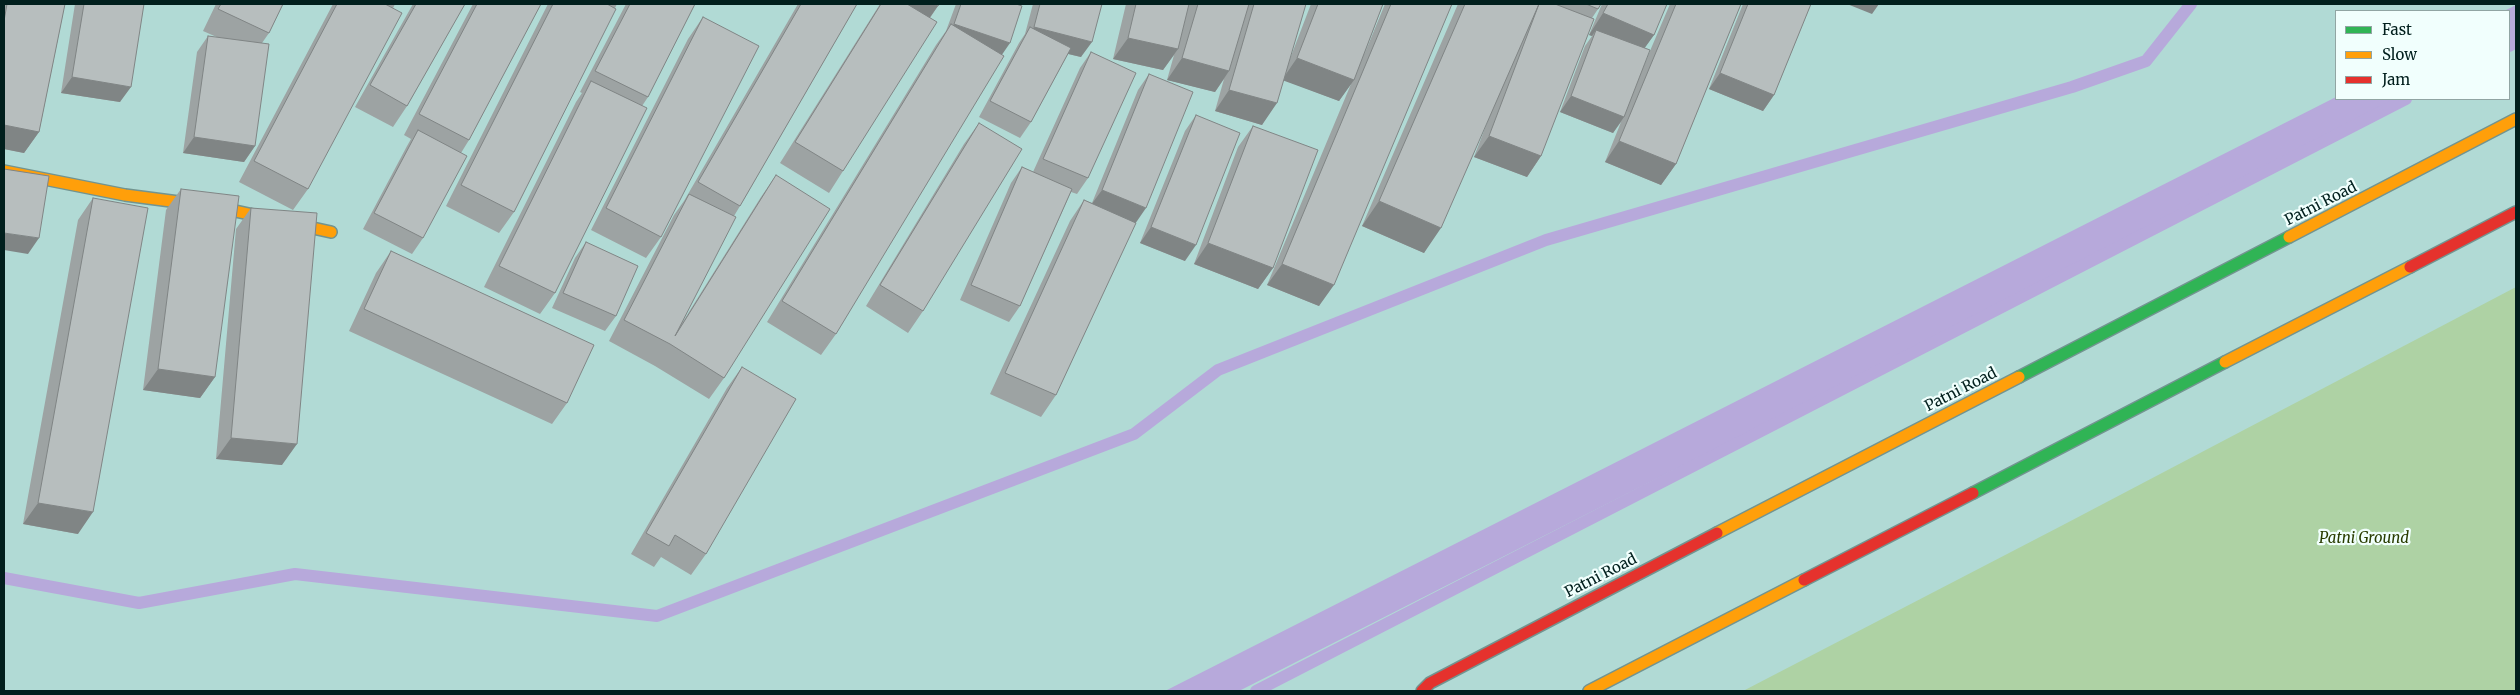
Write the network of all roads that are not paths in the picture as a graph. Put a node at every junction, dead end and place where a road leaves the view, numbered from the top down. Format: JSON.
{"nodes":[{"id":1,"x":2516,"y":120,"type":"edge"},
{"id":2,"x":4,"y":171,"type":"edge"},
{"id":3,"x":2516,"y":212,"type":"edge"},
{"id":4,"x":331,"y":232,"type":"dead end"},
{"id":5,"x":1422,"y":691,"type":"edge"},
{"id":6,"x":1589,"y":691,"type":"edge"}],
"edges":[{"from":1,"to":5,"type":"main road","name":"Patni Road"},
{"from":2,"to":4,"type":"main road"},
{"from":3,"to":6,"type":"main road"}]}
